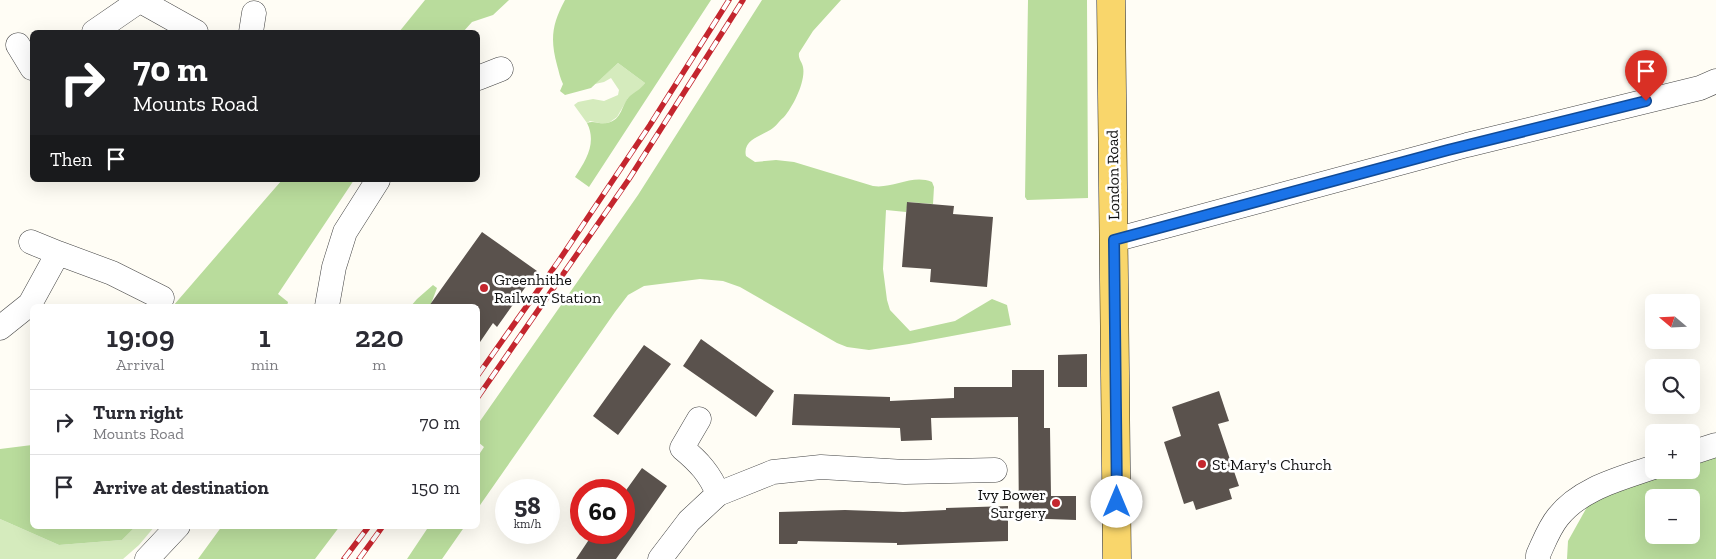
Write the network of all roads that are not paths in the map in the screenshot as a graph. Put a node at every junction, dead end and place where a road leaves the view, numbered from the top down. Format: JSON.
{"nodes":[{"id":1,"x":139,"y":0,"type":"edge"},
{"id":2,"x":1111,"y":0,"type":"edge"},
{"id":3,"x":97,"y":30,"type":"edge"},
{"id":4,"x":192,"y":30,"type":"edge"},
{"id":5,"x":18,"y":45,"type":"dead end"},
{"id":6,"x":30,"y":65,"type":"edge"},
{"id":7,"x":502,"y":68,"type":"dead end"},
{"id":8,"x":480,"y":77,"type":"edge"},
{"id":9,"x":1716,"y":81,"type":"edge"},
{"id":10,"x":377,"y":182,"type":"edge"},
{"id":11,"x":1114,"y":240,"type":"junction"},
{"id":12,"x":31,"y":242,"type":"dead end"},
{"id":13,"x":58,"y":253,"type":"junction"},
{"id":14,"x":162,"y":298,"type":"dead end"},
{"id":15,"x":326,"y":304,"type":"edge"},
{"id":16,"x":0,"y":328,"type":"edge"},
{"id":17,"x":699,"y":419,"type":"dead end"},
{"id":18,"x":1716,"y":445,"type":"edge"},
{"id":19,"x":1700,"y":450,"type":"edge"},
{"id":20,"x":994,"y":470,"type":"dead end"},
{"id":21,"x":1645,"y":470,"type":"edge"},
{"id":22,"x":718,"y":494,"type":"junction"},
{"id":23,"x":175,"y":529,"type":"edge"},
{"id":24,"x":183,"y":529,"type":"edge"},
{"id":25,"x":147,"y":559,"type":"edge"},
{"id":26,"x":167,"y":559,"type":"edge"},
{"id":27,"x":660,"y":559,"type":"edge"},
{"id":28,"x":1117,"y":559,"type":"edge"},
{"id":29,"x":1538,"y":559,"type":"edge"}],
"edges":[{"from":1,"to":3,"type":"street"},
{"from":1,"to":4,"type":"street"},
{"from":2,"to":11,"type":"main road","name":"London Road"},
{"from":5,"to":6,"type":"street"},
{"from":7,"to":8,"type":"street"},
{"from":9,"to":11,"type":"street"},
{"from":10,"to":15,"type":"street"},
{"from":11,"to":28,"type":"main road","name":"London Road"},
{"from":12,"to":13,"type":"street"},
{"from":13,"to":14,"type":"street"},
{"from":13,"to":16,"type":"street"},
{"from":17,"to":22,"type":"street"},
{"from":18,"to":19,"type":"street"},
{"from":20,"to":22,"type":"street"},
{"from":21,"to":29,"type":"street"},
{"from":22,"to":27,"type":"street"},
{"from":23,"to":25,"type":"street"},
{"from":24,"to":26,"type":"street"}]}
